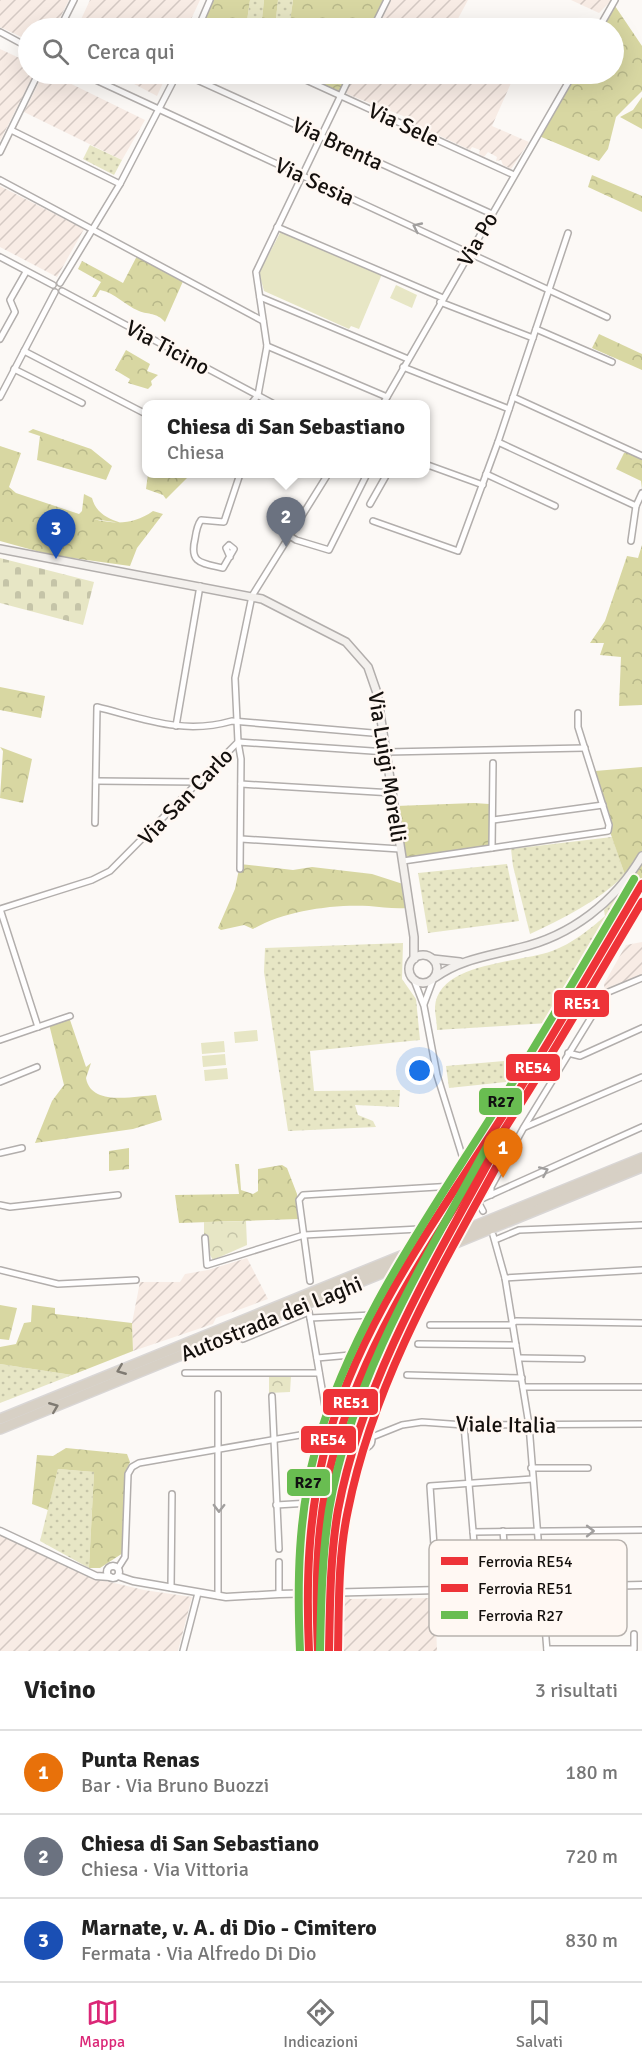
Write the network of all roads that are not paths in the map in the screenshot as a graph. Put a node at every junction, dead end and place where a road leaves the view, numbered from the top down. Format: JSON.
{"nodes":[{"id":1,"x":74,"y":0,"type":"edge"},
{"id":2,"x":210,"y":0,"type":"edge"},
{"id":3,"x":387,"y":0,"type":"edge"},
{"id":4,"x":615,"y":0,"type":"edge"},
{"id":5,"x":65,"y":18,"type":"edge"},
{"id":6,"x":202,"y":18,"type":"edge"},
{"id":7,"x":378,"y":18,"type":"edge"},
{"id":8,"x":605,"y":18,"type":"edge"},
{"id":9,"x":0,"y":32,"type":"edge"},
{"id":10,"x":18,"y":42,"type":"edge"},
{"id":11,"x":33,"y":84,"type":"edge"},
{"id":12,"x":104,"y":84,"type":"edge"},
{"id":13,"x":172,"y":84,"type":"edge"},
{"id":14,"x":206,"y":84,"type":"edge"},
{"id":15,"x":316,"y":84,"type":"edge"},
{"id":16,"x":346,"y":84,"type":"edge"},
{"id":17,"x":567,"y":84,"type":"edge"},
{"id":18,"x":341,"y":95,"type":"junction"},
{"id":19,"x":159,"y":110,"type":"junction"},
{"id":20,"x":11,"y":129,"type":"junction"},
{"id":21,"x":321,"y":135,"type":"junction"},
{"id":22,"x":0,"y":152,"type":"edge"},
{"id":23,"x":302,"y":175,"type":"junction"},
{"id":24,"x":514,"y":175,"type":"junction"},
{"id":25,"x":0,"y":180,"type":"edge"},
{"id":26,"x":120,"y":184,"type":"junction"},
{"id":27,"x":492,"y":214,"type":"junction"},
{"id":28,"x":277,"y":227,"type":"junction"},
{"id":29,"x":94,"y":228,"type":"junction"},
{"id":30,"x":568,"y":233,"type":"dead end"},
{"id":31,"x":470,"y":252,"type":"junction"},
{"id":32,"x":0,"y":257,"type":"edge"},
{"id":33,"x":26,"y":272,"type":"junction"},
{"id":34,"x":60,"y":283,"type":"junction"},
{"id":35,"x":53,"y":285,"type":"junction"},
{"id":36,"x":550,"y":290,"type":"junction"},
{"id":37,"x":58,"y":291,"type":"junction"},
{"id":38,"x":260,"y":297,"type":"junction"},
{"id":39,"x":442,"y":300,"type":"junction"},
{"id":40,"x":608,"y":317,"type":"dead end"},
{"id":41,"x":264,"y":321,"type":"junction"},
{"id":42,"x":536,"y":328,"type":"junction"},
{"id":43,"x":533,"y":338,"type":"junction"},
{"id":44,"x":0,"y":339,"type":"edge"},
{"id":45,"x":267,"y":346,"type":"junction"},
{"id":46,"x":24,"y":351,"type":"junction"},
{"id":47,"x":408,"y":359,"type":"junction"},
{"id":48,"x":612,"y":362,"type":"dead end"},
{"id":49,"x":404,"y":368,"type":"junction"},
{"id":50,"x":14,"y":369,"type":"junction"},
{"id":51,"x":258,"y":395,"type":"junction"},
{"id":52,"x":0,"y":397,"type":"edge"},
{"id":53,"x":387,"y":397,"type":"junction"},
{"id":54,"x":513,"y":397,"type":"junction"},
{"id":55,"x":254,"y":400,"type":"edge"},
{"id":56,"x":266,"y":400,"type":"edge"},
{"id":57,"x":386,"y":400,"type":"edge"},
{"id":58,"x":82,"y":403,"type":"dead end"},
{"id":59,"x":509,"y":410,"type":"junction"},
{"id":60,"x":142,"y":411,"type":"edge"},
{"id":61,"x":498,"y":442,"type":"junction"},
{"id":62,"x":642,"y":456,"type":"edge"},
{"id":63,"x":430,"y":465,"type":"edge"},
{"id":64,"x":486,"y":474,"type":"junction"},
{"id":65,"x":239,"y":478,"type":"edge"},
{"id":66,"x":325,"y":478,"type":"edge"},
{"id":67,"x":365,"y":478,"type":"edge"},
{"id":68,"x":385,"y":478,"type":"edge"},
{"id":69,"x":483,"y":485,"type":"junction"},
{"id":70,"x":641,"y":492,"type":"edge"},
{"id":71,"x":370,"y":504,"type":"dead end"},
{"id":72,"x":555,"y":506,"type":"dead end"},
{"id":73,"x":636,"y":506,"type":"junction"},
{"id":74,"x":373,"y":521,"type":"dead end"},
{"id":75,"x":288,"y":535,"type":"junction"},
{"id":76,"x":631,"y":541,"type":"dead end"},
{"id":77,"x":0,"y":547,"type":"edge"},
{"id":78,"x":230,"y":557,"type":"dead end"},
{"id":79,"x":200,"y":586,"type":"junction"},
{"id":80,"x":252,"y":596,"type":"junction"},
{"id":81,"x":578,"y":713,"type":"dead end"},
{"id":82,"x":238,"y":722,"type":"junction"},
{"id":83,"x":176,"y":726,"type":"junction"},
{"id":84,"x":384,"y":734,"type":"junction"},
{"id":85,"x":238,"y":742,"type":"junction"},
{"id":86,"x":585,"y":748,"type":"junction"},
{"id":87,"x":387,"y":752,"type":"junction"},
{"id":88,"x":493,"y":763,"type":"dead end"},
{"id":89,"x":96,"y":781,"type":"junction"},
{"id":90,"x":198,"y":782,"type":"junction"},
{"id":91,"x":241,"y":784,"type":"junction"},
{"id":92,"x":393,"y":794,"type":"junction"},
{"id":93,"x":603,"y":805,"type":"junction"},
{"id":94,"x":493,"y":820,"type":"junction"},
{"id":95,"x":95,"y":823,"type":"dead end"},
{"id":96,"x":241,"y":839,"type":"junction"},
{"id":97,"x":492,"y":848,"type":"junction"},
{"id":98,"x":400,"y":849,"type":"junction"},
{"id":99,"x":642,"y":856,"type":"edge"},
{"id":100,"x":403,"y":861,"type":"junction"},
{"id":101,"x":240,"y":869,"type":"dead end"},
{"id":102,"x":0,"y":909,"type":"edge"},
{"id":103,"x":414,"y":937,"type":"junction"},
{"id":104,"x":422,"y":955,"type":"junction"},
{"id":105,"x":414,"y":959,"type":"junction"},
{"id":106,"x":433,"y":959,"type":"junction"},
{"id":107,"x":460,"y":962,"type":"junction"},
{"id":108,"x":435,"y":978,"type":"junction"},
{"id":109,"x":642,"y":978,"type":"edge"},
{"id":110,"x":414,"y":980,"type":"junction"},
{"id":111,"x":424,"y":1006,"type":"junction"},
{"id":112,"x":70,"y":1016,"type":"dead end"},
{"id":113,"x":38,"y":1028,"type":"junction"},
{"id":114,"x":642,"y":1028,"type":"edge"},
{"id":115,"x":0,"y":1040,"type":"edge"},
{"id":116,"x":568,"y":1053,"type":"junction"},
{"id":117,"x":37,"y":1067,"type":"dead end"},
{"id":118,"x":642,"y":1077,"type":"edge"},
{"id":119,"x":0,"y":1082,"type":"edge"},
{"id":120,"x":524,"y":1127,"type":"junction"},
{"id":121,"x":642,"y":1127,"type":"edge"},
{"id":122,"x":22,"y":1148,"type":"dead end"},
{"id":123,"x":0,"y":1153,"type":"edge"},
{"id":124,"x":642,"y":1158,"type":"edge"},
{"id":125,"x":642,"y":1167,"type":"edge"},
{"id":126,"x":471,"y":1185,"type":"junction"},
{"id":127,"x":118,"y":1195,"type":"dead end"},
{"id":128,"x":491,"y":1195,"type":"junction"},
{"id":129,"x":477,"y":1201,"type":"junction"},
{"id":130,"x":0,"y":1205,"type":"edge"},
{"id":131,"x":483,"y":1211,"type":"dead end"},
{"id":132,"x":642,"y":1225,"type":"edge"},
{"id":133,"x":304,"y":1235,"type":"junction"},
{"id":134,"x":205,"y":1238,"type":"dead end"},
{"id":135,"x":0,"y":1270,"type":"edge"},
{"id":136,"x":642,"y":1270,"type":"edge"},
{"id":137,"x":505,"y":1278,"type":"junction"},
{"id":138,"x":136,"y":1280,"type":"dead end"},
{"id":139,"x":310,"y":1281,"type":"dead end"},
{"id":140,"x":393,"y":1314,"type":"dead end"},
{"id":141,"x":310,"y":1315,"type":"junction"},
{"id":142,"x":642,"y":1323,"type":"edge"},
{"id":143,"x":513,"y":1324,"type":"junction"},
{"id":144,"x":430,"y":1325,"type":"dead end"},
{"id":145,"x":243,"y":1339,"type":"dead end"},
{"id":146,"x":418,"y":1344,"type":"dead end"},
{"id":147,"x":516,"y":1345,"type":"junction"},
{"id":148,"x":373,"y":1353,"type":"dead end"},
{"id":149,"x":317,"y":1358,"type":"junction"},
{"id":150,"x":519,"y":1358,"type":"junction"},
{"id":151,"x":582,"y":1359,"type":"dead end"},
{"id":152,"x":185,"y":1372,"type":"dead end"},
{"id":153,"x":319,"y":1373,"type":"junction"},
{"id":154,"x":407,"y":1375,"type":"dead end"},
{"id":155,"x":522,"y":1378,"type":"junction"},
{"id":156,"x":523,"y":1387,"type":"junction"},
{"id":157,"x":642,"y":1387,"type":"edge"},
{"id":158,"x":218,"y":1394,"type":"dead end"},
{"id":159,"x":272,"y":1396,"type":"dead end"},
{"id":160,"x":0,"y":1419,"type":"edge"},
{"id":161,"x":642,"y":1424,"type":"edge"},
{"id":162,"x":464,"y":1425,"type":"junction"},
{"id":163,"x":529,"y":1425,"type":"junction"},
{"id":164,"x":0,"y":1429,"type":"edge"},
{"id":165,"x":329,"y":1430,"type":"junction"},
{"id":166,"x":357,"y":1435,"type":"junction"},
{"id":167,"x":372,"y":1437,"type":"junction"},
{"id":168,"x":274,"y":1440,"type":"junction"},
{"id":169,"x":360,"y":1447,"type":"junction"},
{"id":170,"x":220,"y":1449,"type":"junction"},
{"id":171,"x":531,"y":1468,"type":"junction"},
{"id":172,"x":588,"y":1468,"type":"dead end"},
{"id":173,"x":532,"y":1479,"type":"junction"},
{"id":174,"x":468,"y":1483,"type":"junction"},
{"id":175,"x":172,"y":1494,"type":"dead end"},
{"id":176,"x":310,"y":1503,"type":"junction"},
{"id":177,"x":276,"y":1505,"type":"junction"},
{"id":178,"x":642,"y":1530,"type":"edge"},
{"id":179,"x":0,"y":1531,"type":"edge"},
{"id":180,"x":538,"y":1531,"type":"junction"},
{"id":181,"x":473,"y":1532,"type":"junction"},
{"id":182,"x":503,"y":1532,"type":"junction"},
{"id":183,"x":433,"y":1540,"type":"edge"},
{"id":184,"x":474,"y":1540,"type":"edge"},
{"id":185,"x":504,"y":1540,"type":"edge"},
{"id":186,"x":539,"y":1540,"type":"edge"},
{"id":187,"x":279,"y":1549,"type":"dead end"},
{"id":188,"x":279,"y":1562,"type":"dead end"},
{"id":189,"x":118,"y":1568,"type":"junction"},
{"id":190,"x":118,"y":1575,"type":"junction"},
{"id":191,"x":110,"y":1577,"type":"junction"},
{"id":192,"x":304,"y":1582,"type":"dead end"},
{"id":193,"x":642,"y":1585,"type":"edge"},
{"id":194,"x":627,"y":1586,"type":"edge"},
{"id":195,"x":171,"y":1588,"type":"junction"},
{"id":196,"x":429,"y":1591,"type":"edge"},
{"id":197,"x":198,"y":1593,"type":"junction"},
{"id":198,"x":316,"y":1593,"type":"junction"},
{"id":199,"x":279,"y":1594,"type":"junction"},
{"id":200,"x":218,"y":1596,"type":"junction"},
{"id":201,"x":634,"y":1634,"type":"dead end"},
{"id":202,"x":547,"y":1650,"type":"edge"},
{"id":203,"x":183,"y":1651,"type":"edge"},
{"id":204,"x":319,"y":1651,"type":"edge"}],
"edges":[{"from":1,"to":5,"type":"street"},
{"from":2,"to":6,"type":"street"},
{"from":3,"to":7,"type":"street"},
{"from":4,"to":8,"type":"street"},
{"from":9,"to":10,"type":"street"},
{"from":11,"to":20,"type":"street"},
{"from":12,"to":19,"type":"street","name":"Via Sesia"},
{"from":13,"to":19,"type":"street"},
{"from":14,"to":21,"type":"street","name":"Via Brenta"},
{"from":15,"to":18,"type":"street","name":"Via Sele"},
{"from":16,"to":18,"type":"street"},
{"from":17,"to":24,"type":"street","name":"Via Po"},
{"from":18,"to":21,"type":"street"},
{"from":18,"to":24,"type":"street","name":"Via Sele"},
{"from":19,"to":23,"type":"street","name":"Via Sesia"},
{"from":19,"to":26,"type":"street"},
{"from":20,"to":22,"type":"street"},
{"from":20,"to":26,"type":"street"},
{"from":21,"to":23,"type":"street"},
{"from":21,"to":27,"type":"street","name":"Via Brenta"},
{"from":23,"to":28,"type":"street"},
{"from":31,"to":23,"type":"street","name":"Via Sesia","one_way":true},
{"from":24,"to":27,"type":"street","name":"Via Po"},
{"from":25,"to":29,"type":"street"},
{"from":26,"to":29,"type":"street"},
{"from":27,"to":31,"type":"street","name":"Via Po"},
{"from":28,"to":38,"type":"street"},
{"from":28,"to":39,"type":"street"},
{"from":29,"to":34,"type":"street"},
{"from":29,"to":41,"type":"street"},
{"from":30,"to":36,"type":"street"},
{"from":31,"to":36,"type":"street","name":"Via Sesia"},
{"from":31,"to":39,"type":"street","name":"Via Po"},
{"from":32,"to":33,"type":"street"},
{"from":33,"to":35,"type":"street"},
{"from":33,"to":44,"type":"street"},
{"from":34,"to":35,"type":"street"},
{"from":34,"to":37,"type":"street"},
{"from":35,"to":37,"type":"street"},
{"from":36,"to":40,"type":"street","name":"Via Sesia"},
{"from":36,"to":42,"type":"street"},
{"from":37,"to":46,"type":"street"},
{"from":37,"to":51,"type":"street","name":"Via Ticino"},
{"from":38,"to":41,"type":"street"},
{"from":38,"to":47,"type":"street"},
{"from":39,"to":43,"type":"street"},
{"from":39,"to":47,"type":"street","name":"Via Po"},
{"from":41,"to":45,"type":"street"},
{"from":42,"to":43,"type":"street"},
{"from":42,"to":48,"type":"street"},
{"from":43,"to":54,"type":"street"},
{"from":45,"to":51,"type":"street"},
{"from":45,"to":53,"type":"street"},
{"from":46,"to":50,"type":"street"},
{"from":46,"to":60,"type":"street"},
{"from":47,"to":49,"type":"street","name":"Via Po"},
{"from":49,"to":53,"type":"street","name":"Via Po"},
{"from":49,"to":59,"type":"street"},
{"from":50,"to":52,"type":"street"},
{"from":50,"to":58,"type":"street"},
{"from":51,"to":55,"type":"street"},
{"from":51,"to":56,"type":"street","name":"Via Ticino"},
{"from":53,"to":57,"type":"street","name":"Via Po"},
{"from":54,"to":59,"type":"street"},
{"from":54,"to":62,"type":"street"},
{"from":59,"to":61,"type":"street"},
{"from":61,"to":64,"type":"street"},
{"from":61,"to":73,"type":"street"},
{"from":63,"to":69,"type":"street"},
{"from":64,"to":69,"type":"street"},
{"from":64,"to":72,"type":"street"},
{"from":65,"to":78,"type":"street"},
{"from":66,"to":75,"type":"street","name":"Via San Carlo"},
{"from":67,"to":75,"type":"street"},
{"from":68,"to":71,"type":"street"},
{"from":69,"to":74,"type":"street"},
{"from":70,"to":73,"type":"street"},
{"from":73,"to":76,"type":"street"},
{"from":75,"to":80,"type":"street","name":"Via San Carlo"},
{"from":77,"to":79,"type":"main road","name":"Via Luigi Morelli"},
{"from":79,"to":80,"type":"main road","name":"Via Luigi Morelli"},
{"from":79,"to":83,"type":"street"},
{"from":80,"to":82,"type":"street","name":"Via San Carlo"},
{"from":80,"to":84,"type":"main road","name":"Via Luigi Morelli"},
{"from":81,"to":86,"type":"street"},
{"from":82,"to":83,"type":"street"},
{"from":82,"to":84,"type":"street"},
{"from":82,"to":85,"type":"street","name":"Via San Carlo"},
{"from":83,"to":89,"type":"street"},
{"from":84,"to":87,"type":"main road","name":"Via Luigi Morelli"},
{"from":85,"to":87,"type":"street"},
{"from":85,"to":90,"type":"street","name":"Via San Carlo"},
{"from":85,"to":91,"type":"street"},
{"from":86,"to":87,"type":"street"},
{"from":86,"to":93,"type":"street"},
{"from":87,"to":92,"type":"main road","name":"Via Luigi Morelli"},
{"from":88,"to":94,"type":"street"},
{"from":89,"to":90,"type":"street"},
{"from":89,"to":95,"type":"street"},
{"from":90,"to":102,"type":"street","name":"Via San Carlo"},
{"from":91,"to":92,"type":"street"},
{"from":91,"to":96,"type":"street"},
{"from":92,"to":98,"type":"main road","name":"Via Luigi Morelli"},
{"from":93,"to":94,"type":"street"},
{"from":93,"to":97,"type":"street"},
{"from":94,"to":97,"type":"street"},
{"from":96,"to":98,"type":"street"},
{"from":96,"to":101,"type":"street"},
{"from":97,"to":100,"type":"street"},
{"from":98,"to":100,"type":"main road","name":"Via Luigi Morelli"},
{"from":99,"to":107,"type":"main road"},
{"from":100,"to":103,"type":"main road","name":"Via Luigi Morelli"},
{"from":102,"to":113,"type":"street"},
{"from":103,"to":104,"type":"main road"},
{"from":103,"to":105,"type":"main road"},
{"from":104,"to":105,"type":"main road"},
{"from":104,"to":106,"type":"main road"},
{"from":105,"to":110,"type":"main road"},
{"from":106,"to":107,"type":"main road"},
{"from":106,"to":108,"type":"main road"},
{"from":107,"to":108,"type":"main road"},
{"from":108,"to":110,"type":"main road"},
{"from":108,"to":111,"type":"street"},
{"from":109,"to":116,"type":"street"},
{"from":110,"to":111,"type":"street"},
{"from":111,"to":126,"type":"street"},
{"from":112,"to":113,"type":"street"},
{"from":113,"to":115,"type":"street"},
{"from":114,"to":116,"type":"street"},
{"from":116,"to":120,"type":"street"},
{"from":117,"to":119,"type":"street"},
{"from":118,"to":120,"type":"street"},
{"from":120,"to":128,"type":"street"},
{"from":128,"to":121,"type":"street","one_way":true},
{"from":122,"to":123,"type":"street"},
{"from":124,"to":160,"type":"highway","name":"Autostrada dei Laghi","one_way":true},
{"from":164,"to":125,"type":"highway","name":"Autostrada dei Laghi","one_way":true},
{"from":126,"to":129,"type":"street"},
{"from":126,"to":133,"type":"street"},
{"from":126,"to":133,"type":"street"},
{"from":127,"to":130,"type":"street"},
{"from":128,"to":129,"type":"street"},
{"from":129,"to":131,"type":"street"},
{"from":132,"to":137,"type":"street"},
{"from":133,"to":134,"type":"street"},
{"from":133,"to":139,"type":"street"},
{"from":135,"to":138,"type":"street"},
{"from":136,"to":137,"type":"street"},
{"from":137,"to":143,"type":"street"},
{"from":140,"to":141,"type":"street"},
{"from":141,"to":145,"type":"street"},
{"from":141,"to":149,"type":"street"},
{"from":142,"to":143,"type":"street"},
{"from":143,"to":144,"type":"street"},
{"from":143,"to":147,"type":"street"},
{"from":146,"to":147,"type":"street"},
{"from":147,"to":150,"type":"street"},
{"from":148,"to":149,"type":"street"},
{"from":149,"to":153,"type":"street"},
{"from":150,"to":151,"type":"street"},
{"from":150,"to":155,"type":"street"},
{"from":152,"to":153,"type":"street"},
{"from":153,"to":165,"type":"street"},
{"from":154,"to":155,"type":"street"},
{"from":155,"to":156,"type":"street"},
{"from":156,"to":157,"type":"street"},
{"from":156,"to":163,"type":"street"},
{"from":158,"to":170,"type":"street"},
{"from":159,"to":168,"type":"street"},
{"from":161,"to":163,"type":"street","name":"Viale Italia"},
{"from":162,"to":163,"type":"street","name":"Viale Italia"},
{"from":162,"to":167,"type":"street","name":"Viale Italia"},
{"from":162,"to":174,"type":"street"},
{"from":163,"to":171,"type":"street"},
{"from":165,"to":166,"type":"street","name":"Viale Italia"},
{"from":165,"to":168,"type":"street","name":"Viale Italia"},
{"from":165,"to":176,"type":"street"},
{"from":166,"to":167,"type":"street","name":"Viale Italia"},
{"from":166,"to":169,"type":"street"},
{"from":167,"to":169,"type":"street","name":"Viale Italia"},
{"from":168,"to":170,"type":"street","name":"Viale Italia"},
{"from":168,"to":177,"type":"street"},
{"from":169,"to":198,"type":"street"},
{"from":170,"to":189,"type":"street","name":"Viale Italia"},
{"from":170,"to":200,"type":"street","one_way":true},
{"from":171,"to":172,"type":"street"},
{"from":171,"to":173,"type":"street"},
{"from":173,"to":174,"type":"street"},
{"from":173,"to":180,"type":"street"},
{"from":174,"to":181,"type":"street"},
{"from":174,"to":183,"type":"street"},
{"from":175,"to":195,"type":"street"},
{"from":176,"to":177,"type":"street"},
{"from":176,"to":192,"type":"street"},
{"from":177,"to":187,"type":"street"},
{"from":180,"to":178,"type":"street","one_way":true},
{"from":179,"to":191,"type":"street"},
{"from":180,"to":182,"type":"street"},
{"from":180,"to":186,"type":"street"},
{"from":181,"to":182,"type":"street"},
{"from":181,"to":184,"type":"street"},
{"from":182,"to":185,"type":"street"},
{"from":188,"to":199,"type":"street"},
{"from":189,"to":190,"type":"street"},
{"from":189,"to":191,"type":"street"},
{"from":190,"to":191,"type":"street"},
{"from":190,"to":195,"type":"street"},
{"from":193,"to":194,"type":"street"},
{"from":195,"to":197,"type":"street"},
{"from":196,"to":198,"type":"street"},
{"from":197,"to":200,"type":"street"},
{"from":197,"to":203,"type":"street"},
{"from":198,"to":199,"type":"street"},
{"from":198,"to":204,"type":"street"},
{"from":199,"to":200,"type":"street"},
{"from":201,"to":202,"type":"street"}]}
